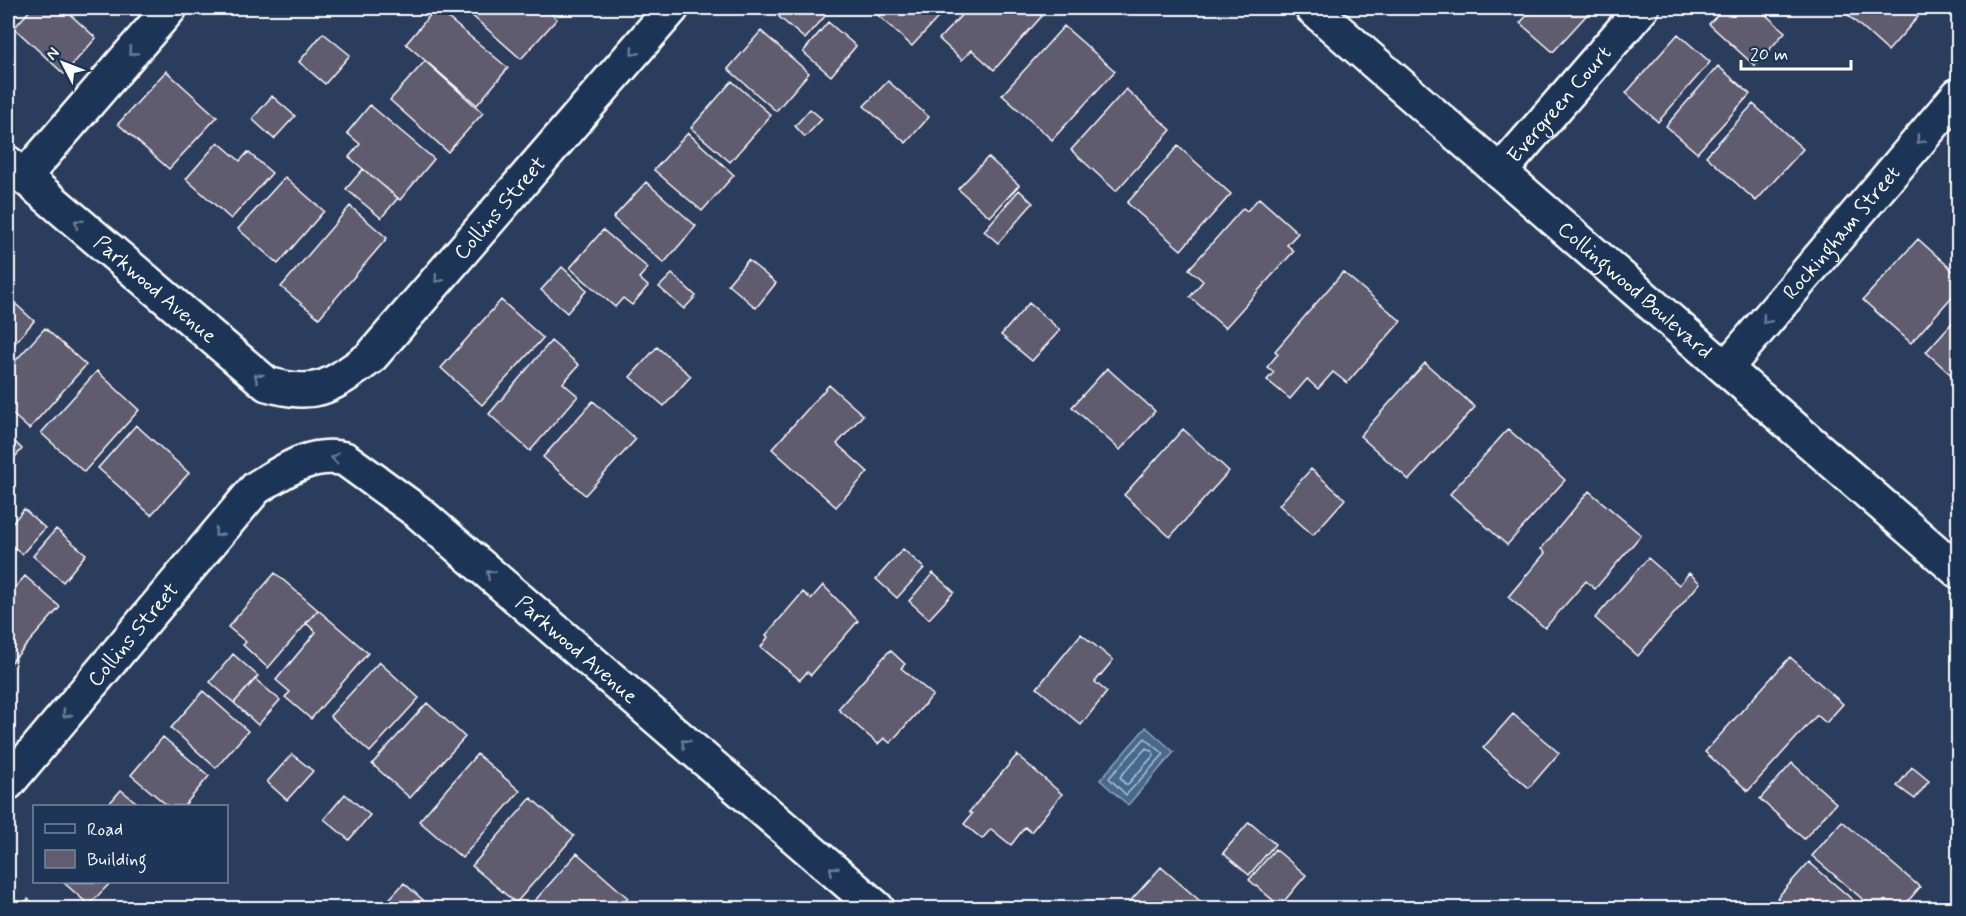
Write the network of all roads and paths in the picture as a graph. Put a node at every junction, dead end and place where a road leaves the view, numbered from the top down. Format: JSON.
{"nodes":[{"id":1,"x":170,"y":8,"type":"edge"},
{"id":2,"x":672,"y":8,"type":"edge"},
{"id":3,"x":1312,"y":8,"type":"edge"},
{"id":4,"x":1642,"y":8,"type":"edge"},
{"id":5,"x":1959,"y":95,"type":"edge"},
{"id":6,"x":16,"y":170,"type":"edge"},
{"id":7,"x":1500,"y":172,"type":"junction"},
{"id":8,"x":1726,"y":368,"type":"junction"},
{"id":9,"x":313,"y":391,"type":"joint"},
{"id":10,"x":256,"y":488,"type":"joint"},
{"id":11,"x":1959,"y":571,"type":"edge"},
{"id":12,"x":11,"y":772,"type":"edge"},
{"id":13,"x":877,"y":909,"type":"edge"}],
"edges":[{"from":1,"to":6,"type":"street","one_way":true},
{"from":2,"to":9,"type":"street","name":"Collins Street","one_way":true},
{"from":3,"to":7,"type":"street","name":"Collingwood Boulevard"},
{"from":4,"to":7,"type":"street","name":"Evergreen Court"},
{"from":5,"to":8,"type":"street","name":"Rockingham Street","one_way":true},
{"from":9,"to":6,"type":"street","name":"Parkwood Avenue","one_way":true},
{"from":7,"to":8,"type":"street","name":"Collingwood Boulevard"},
{"from":8,"to":11,"type":"street","name":"Collingwood Boulevard"},
{"from":10,"to":12,"type":"street","name":"Collins Street","one_way":true},
{"from":13,"to":10,"type":"street","name":"Parkwood Avenue","one_way":true}]}
